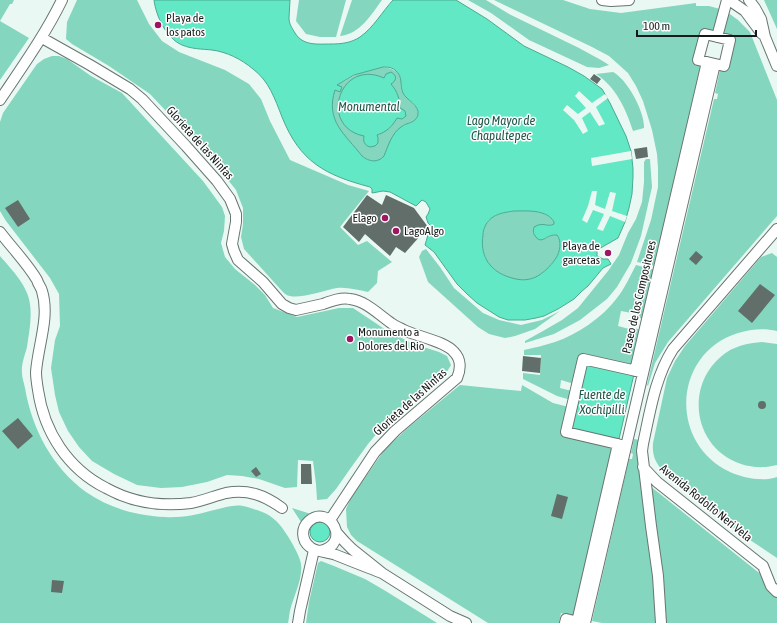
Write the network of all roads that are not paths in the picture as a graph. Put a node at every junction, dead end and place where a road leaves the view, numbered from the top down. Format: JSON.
{"nodes":[{"id":1,"x":62,"y":0,"type":"edge"},
{"id":2,"x":602,"y":0,"type":"edge"},
{"id":3,"x":629,"y":0,"type":"edge"},
{"id":4,"x":728,"y":0,"type":"edge"},
{"id":5,"x":749,"y":0,"type":"edge"},
{"id":6,"x":717,"y":37,"type":"junction"},
{"id":7,"x":765,"y":37,"type":"junction"},
{"id":8,"x":42,"y":38,"type":"junction"},
{"id":9,"x":709,"y":63,"type":"junction"},
{"id":10,"x":777,"y":66,"type":"edge"},
{"id":11,"x":0,"y":100,"type":"edge"},
{"id":12,"x":777,"y":230,"type":"edge"},
{"id":13,"x":0,"y":232,"type":"edge"},
{"id":14,"x":639,"y":372,"type":"junction"},
{"id":15,"x":622,"y":445,"type":"junction"},
{"id":16,"x":643,"y":467,"type":"junction"},
{"id":17,"x":282,"y":508,"type":"dead end"},
{"id":18,"x":330,"y":520,"type":"junction"},
{"id":19,"x":337,"y":533,"type":"junction"},
{"id":20,"x":317,"y":550,"type":"junction"},
{"id":21,"x":382,"y":572,"type":"junction"},
{"id":22,"x":777,"y":592,"type":"edge"},
{"id":23,"x":454,"y":619,"type":"edge"},
{"id":24,"x":298,"y":623,"type":"edge"},
{"id":25,"x":466,"y":623,"type":"edge"},
{"id":26,"x":565,"y":623,"type":"edge"},
{"id":27,"x":581,"y":623,"type":"edge"},
{"id":28,"x":662,"y":623,"type":"edge"}],
"edges":[{"from":1,"to":8,"type":"street"},
{"from":2,"to":3,"type":"street"},
{"from":4,"to":6,"type":"street"},
{"from":4,"to":7,"type":"street"},
{"from":5,"to":7,"type":"street"},
{"from":6,"to":9,"type":"street"},
{"from":6,"to":9,"type":"street"},
{"from":7,"to":10,"type":"street"},
{"from":8,"to":11,"type":"street"},
{"from":8,"to":18,"type":"street","name":"Glorieta de las Ninfas"},
{"from":9,"to":14,"type":"street","name":"Paseo de los Compositores"},
{"from":12,"to":16,"type":"street","name":"Avenida Rodolfo Neri Vela"},
{"from":13,"to":17,"type":"street"},
{"from":14,"to":15,"type":"street","name":"Paseo de los Compositores"},
{"from":14,"to":15,"type":"street","name":"Paseo de los Compositores"},
{"from":15,"to":27,"type":"street","name":"Paseo de los Compositores"},
{"from":16,"to":22,"type":"street","name":"Avenida Rodolfo Neri Vela"},
{"from":16,"to":28,"type":"street"},
{"from":18,"to":19,"type":"street"},
{"from":18,"to":20,"type":"street"},
{"from":19,"to":20,"type":"street"},
{"from":19,"to":21,"type":"street"},
{"from":20,"to":21,"type":"street"},
{"from":20,"to":24,"type":"street"},
{"from":21,"to":23,"type":"street"},
{"from":23,"to":25,"type":"street"},
{"from":26,"to":27,"type":"street","name":"Paseo de los Compositores"}]}
